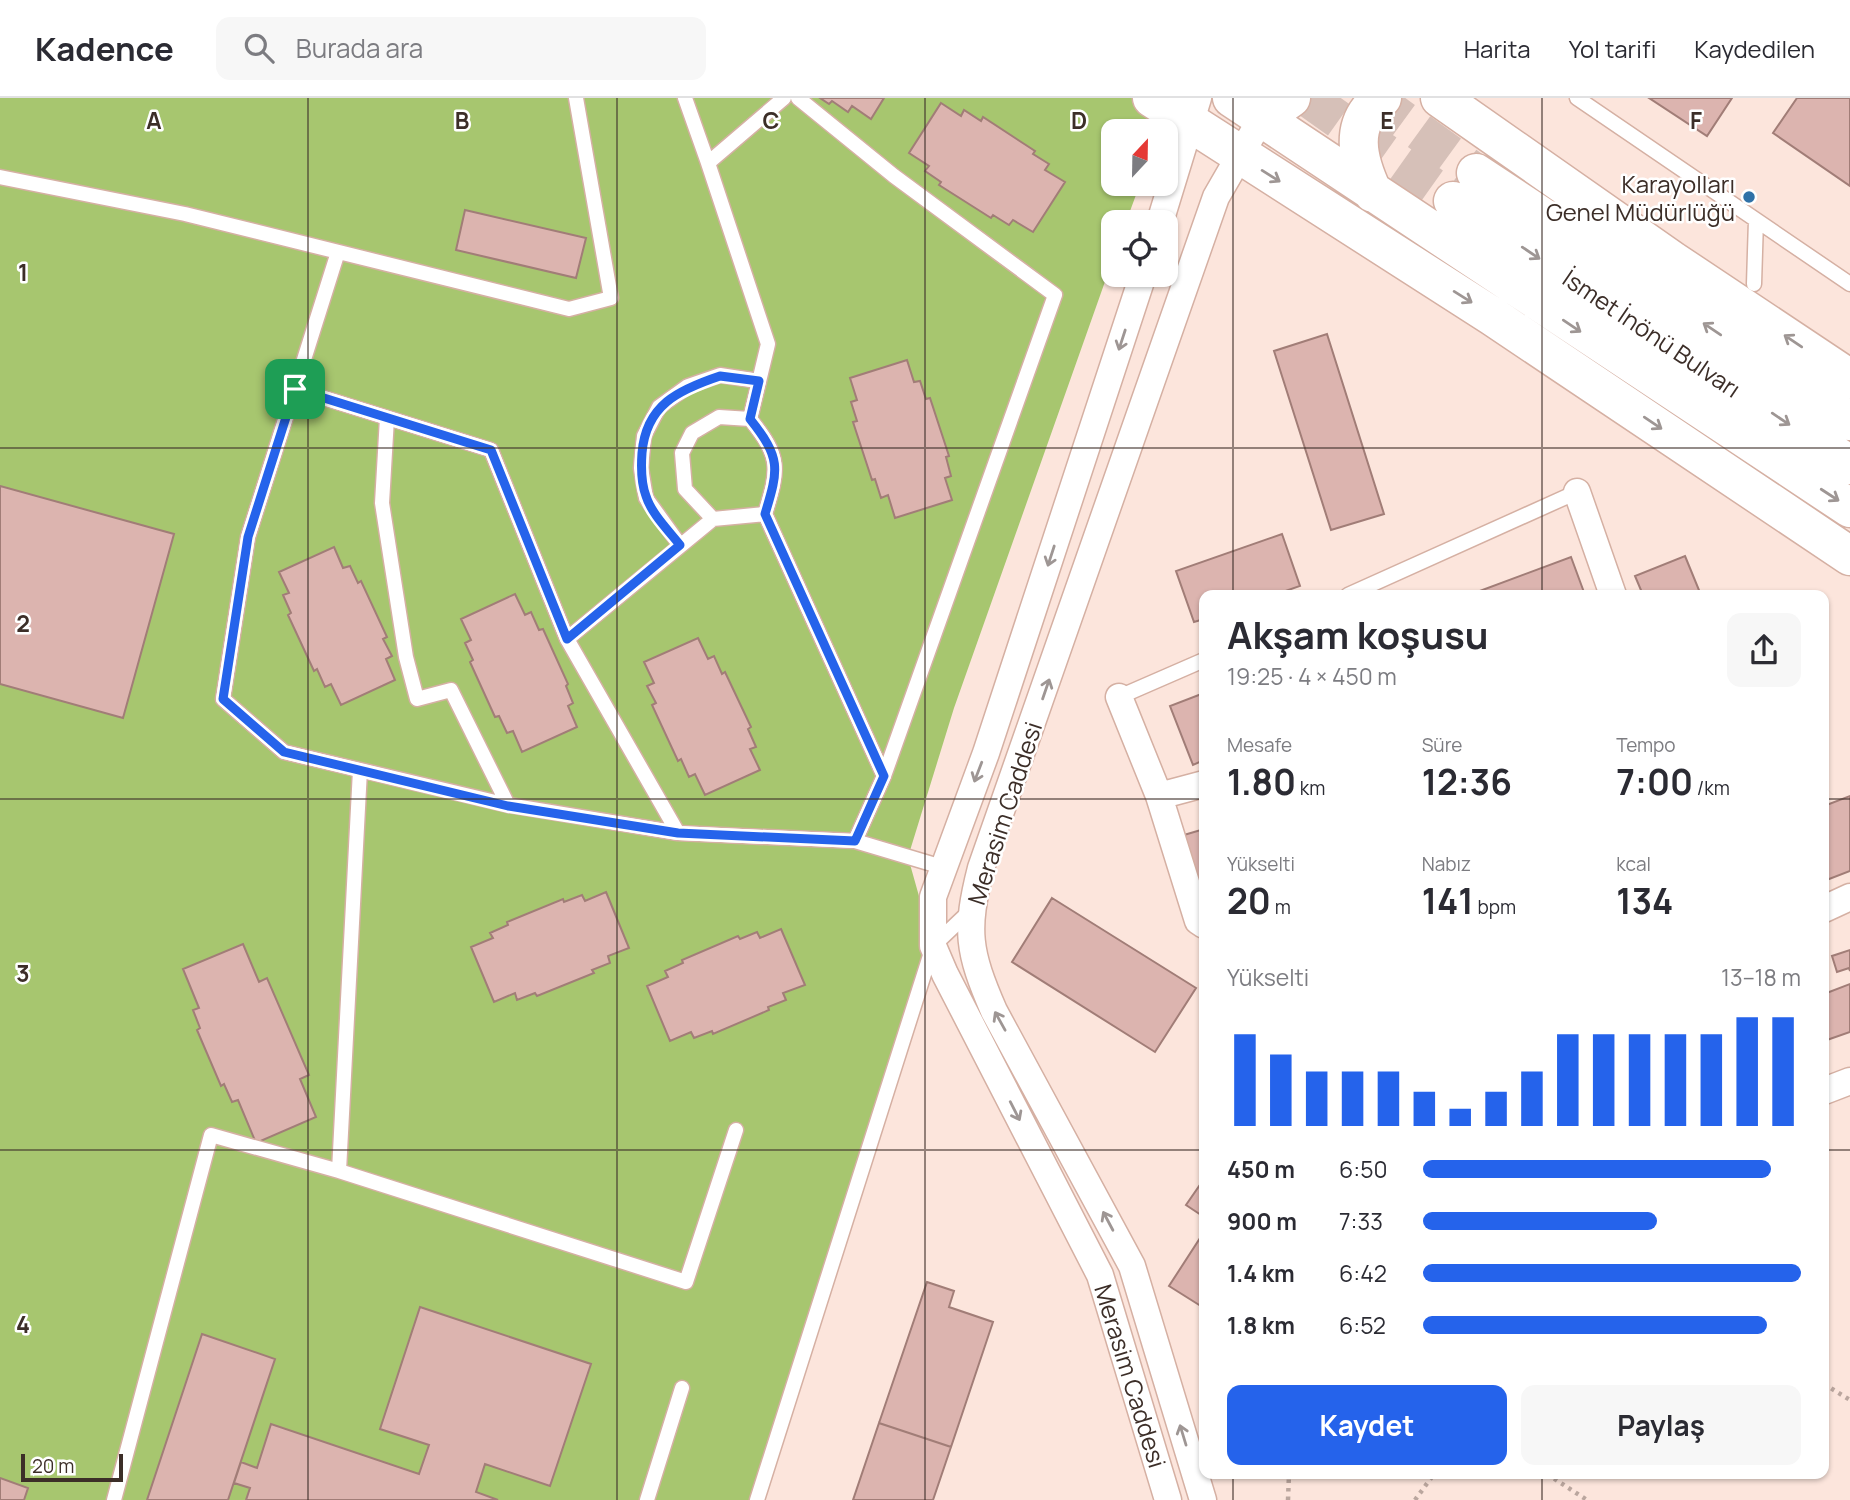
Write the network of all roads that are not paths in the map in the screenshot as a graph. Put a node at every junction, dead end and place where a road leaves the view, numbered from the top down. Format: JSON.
{"nodes":[{"id":1,"x":685,"y":98,"type":"edge"},
{"id":2,"x":783,"y":98,"type":"edge"},
{"id":3,"x":798,"y":98,"type":"edge"},
{"id":4,"x":1152,"y":98,"type":"edge"},
{"id":5,"x":1382,"y":98,"type":"edge"},
{"id":6,"x":1440,"y":98,"type":"edge"},
{"id":7,"x":1484,"y":98,"type":"edge"},
{"id":8,"x":1577,"y":98,"type":"edge"},
{"id":9,"x":572,"y":99,"type":"edge"},
{"id":10,"x":1261,"y":105,"type":"edge"},
{"id":11,"x":1195,"y":112,"type":"edge"},
{"id":12,"x":1237,"y":155,"type":"junction"},
{"id":13,"x":708,"y":163,"type":"junction"},
{"id":14,"x":0,"y":177,"type":"edge"},
{"id":15,"x":1373,"y":193,"type":"junction"},
{"id":16,"x":1164,"y":210,"type":"edge"},
{"id":17,"x":1756,"y":220,"type":"junction"},
{"id":18,"x":338,"y":252,"type":"junction"},
{"id":19,"x":1754,"y":284,"type":"junction"},
{"id":20,"x":1850,"y":284,"type":"edge"},
{"id":21,"x":1139,"y":287,"type":"edge"},
{"id":22,"x":1850,"y":347,"type":"edge"},
{"id":23,"x":1850,"y":379,"type":"edge"},
{"id":24,"x":759,"y":381,"type":"junction"},
{"id":25,"x":295,"y":389,"type":"junction"},
{"id":26,"x":387,"y":418,"type":"junction"},
{"id":27,"x":750,"y":419,"type":"junction"},
{"id":28,"x":1850,"y":421,"type":"edge"},
{"id":29,"x":1850,"y":465,"type":"edge"},
{"id":30,"x":1577,"y":492,"type":"joint"},
{"id":31,"x":1850,"y":508,"type":"edge"},
{"id":32,"x":765,"y":514,"type":"junction"},
{"id":33,"x":713,"y":519,"type":"junction"},
{"id":34,"x":680,"y":545,"type":"junction"},
{"id":35,"x":1850,"y":556,"type":"edge"},
{"id":36,"x":1359,"y":590,"type":"edge"},
{"id":37,"x":1611,"y":590,"type":"edge"},
{"id":38,"x":567,"y":639,"type":"junction"},
{"id":39,"x":1199,"y":662,"type":"edge"},
{"id":40,"x":1119,"y":698,"type":"joint"},
{"id":41,"x":360,"y":770,"type":"junction"},
{"id":42,"x":884,"y":776,"type":"junction"},
{"id":43,"x":1199,"y":785,"type":"edge"},
{"id":44,"x":1159,"y":796,"type":"junction"},
{"id":45,"x":508,"y":806,"type":"junction"},
{"id":46,"x":678,"y":833,"type":"junction"},
{"id":47,"x":855,"y":841,"type":"junction"},
{"id":48,"x":942,"y":867,"type":"junction"},
{"id":49,"x":1850,"y":897,"type":"edge"},
{"id":50,"x":1829,"y":907,"type":"edge"},
{"id":51,"x":970,"y":911,"type":"junction"},
{"id":52,"x":1199,"y":922,"type":"edge"},
{"id":53,"x":933,"y":946,"type":"junction"},
{"id":54,"x":1850,"y":1081,"type":"edge"},
{"id":55,"x":1829,"y":1089,"type":"edge"},
{"id":56,"x":736,"y":1130,"type":"dead end"},
{"id":57,"x":339,"y":1171,"type":"junction"},
{"id":58,"x":682,"y":1388,"type":"dead end"},
{"id":59,"x":114,"y":1500,"type":"edge"},
{"id":60,"x":647,"y":1500,"type":"edge"},
{"id":61,"x":757,"y":1500,"type":"edge"},
{"id":62,"x":1168,"y":1500,"type":"edge"},
{"id":63,"x":1203,"y":1500,"type":"edge"}],
"edges":[{"from":1,"to":13,"type":"lane"},
{"from":2,"to":13,"type":"lane"},
{"from":3,"to":42,"type":"lane"},
{"from":4,"to":11,"type":"main road"},
{"from":5,"to":15,"type":"main road"},
{"from":23,"to":6,"type":"main road","one_way":true},
{"from":7,"to":19,"type":"main road"},
{"from":8,"to":17,"type":"lane"},
{"from":9,"to":18,"type":"lane"},
{"from":10,"to":12,"type":"street","name":"Merasim Caddesi"},
{"from":10,"to":15,"type":"main road"},
{"from":11,"to":12,"type":"main road"},
{"from":11,"to":16,"type":"street"},
{"from":12,"to":35,"type":"main road","one_way":true},
{"from":51,"to":12,"type":"street","name":"Merasim Caddesi","one_way":true},
{"from":13,"to":24,"type":"lane"},
{"from":14,"to":18,"type":"lane"},
{"from":15,"to":31,"type":"main road","one_way":true},
{"from":17,"to":19,"type":"lane"},
{"from":17,"to":20,"type":"lane"},
{"from":18,"to":25,"type":"lane"},
{"from":19,"to":22,"type":"main road"},
{"from":21,"to":48,"type":"street","name":"Merasim Caddesi","one_way":true},
{"from":24,"to":27,"type":"lane"},
{"from":24,"to":34,"type":"lane"},
{"from":25,"to":26,"type":"lane"},
{"from":25,"to":41,"type":"lane"},
{"from":26,"to":38,"type":"lane"},
{"from":26,"to":45,"type":"lane"},
{"from":27,"to":32,"type":"lane"},
{"from":27,"to":33,"type":"lane"},
{"from":28,"to":29,"type":"main road","name":"İsmet İnönü Bulvarı","one_way":true},
{"from":30,"to":36,"type":"lane"},
{"from":30,"to":37,"type":"street"},
{"from":32,"to":33,"type":"lane"},
{"from":32,"to":42,"type":"lane"},
{"from":33,"to":34,"type":"lane"},
{"from":34,"to":38,"type":"lane"},
{"from":38,"to":46,"type":"lane"},
{"from":39,"to":40,"type":"lane"},
{"from":40,"to":44,"type":"street"},
{"from":41,"to":45,"type":"lane"},
{"from":41,"to":57,"type":"lane"},
{"from":42,"to":47,"type":"lane"},
{"from":43,"to":44,"type":"street"},
{"from":44,"to":52,"type":"street"},
{"from":45,"to":46,"type":"lane"},
{"from":46,"to":47,"type":"lane"},
{"from":47,"to":48,"type":"lane"},
{"from":48,"to":53,"type":"street","name":"Merasim Caddesi"},
{"from":49,"to":50,"type":"street"},
{"from":51,"to":53,"type":"lane"},
{"from":63,"to":51,"type":"street","name":"Merasim Caddesi","one_way":true},
{"from":53,"to":61,"type":"lane"},
{"from":53,"to":62,"type":"street","name":"Merasim Caddesi","one_way":true},
{"from":54,"to":55,"type":"street"},
{"from":56,"to":57,"type":"lane"},
{"from":57,"to":59,"type":"lane"},
{"from":58,"to":60,"type":"lane"}]}
